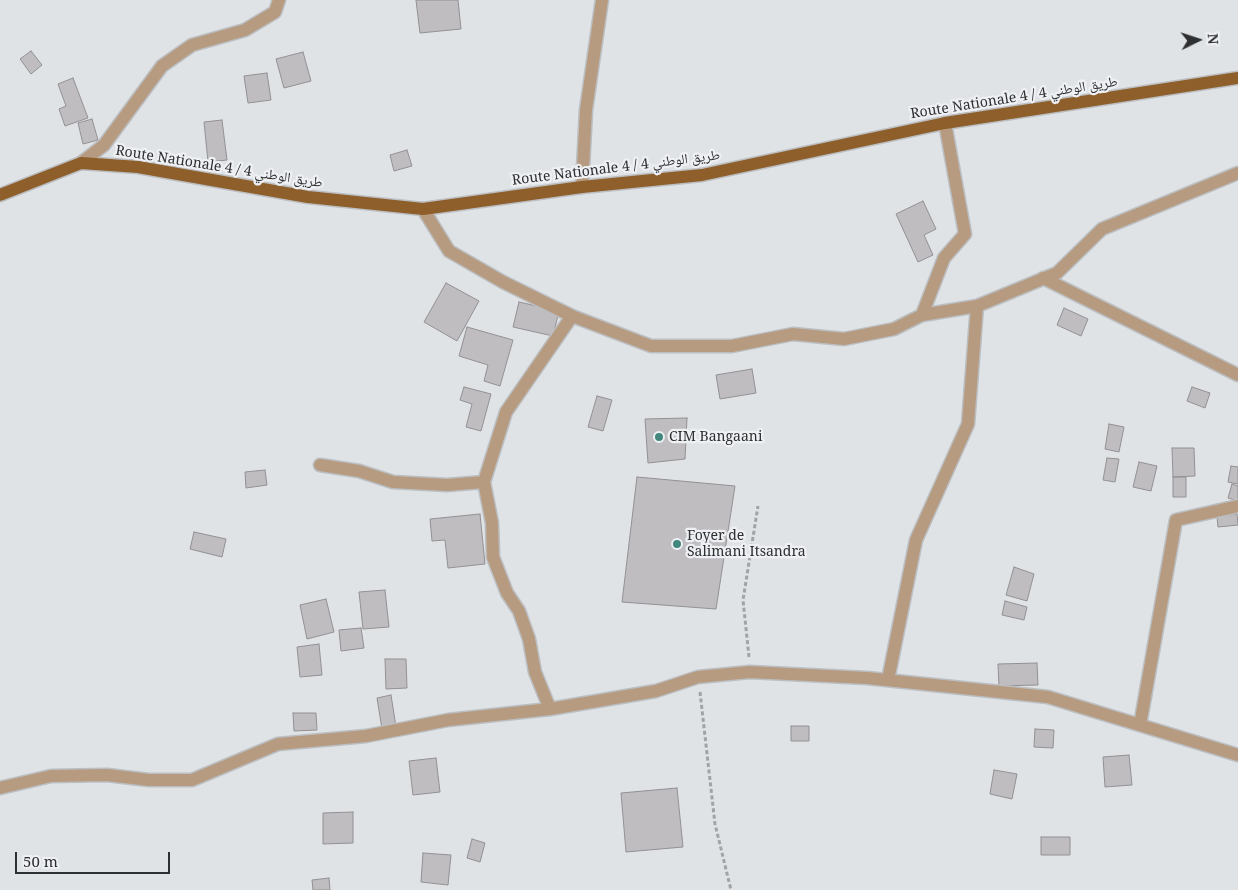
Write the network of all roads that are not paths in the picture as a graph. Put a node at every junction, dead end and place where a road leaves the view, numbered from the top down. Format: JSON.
{"nodes":[{"id":1,"x":279,"y":0,"type":"edge"},
{"id":2,"x":602,"y":0,"type":"edge"},
{"id":3,"x":1238,"y":78,"type":"edge"},
{"id":4,"x":944,"y":123,"type":"junction"},
{"id":5,"x":81,"y":163,"type":"junction"},
{"id":6,"x":1238,"y":172,"type":"edge"},
{"id":7,"x":582,"y":187,"type":"junction"},
{"id":8,"x":0,"y":195,"type":"edge"},
{"id":9,"x":423,"y":209,"type":"junction"},
{"id":10,"x":1043,"y":278,"type":"junction"},
{"id":11,"x":977,"y":306,"type":"junction"},
{"id":12,"x":922,"y":315,"type":"junction"},
{"id":13,"x":572,"y":316,"type":"junction"},
{"id":14,"x":1238,"y":375,"type":"edge"},
{"id":15,"x":320,"y":465,"type":"dead end"},
{"id":16,"x":484,"y":482,"type":"junction"},
{"id":17,"x":1238,"y":506,"type":"edge"},
{"id":18,"x":888,"y":680,"type":"junction"},
{"id":19,"x":550,"y":709,"type":"junction"},
{"id":20,"x":1140,"y":725,"type":"junction"},
{"id":21,"x":1238,"y":755,"type":"edge"},
{"id":22,"x":0,"y":788,"type":"edge"}],
"edges":[{"from":1,"to":5,"type":"street"},
{"from":2,"to":7,"type":"street"},
{"from":3,"to":4,"type":"main road","name":"Route Nationale 4 / طريق الوطني 4"},
{"from":4,"to":7,"type":"main road","name":"Route Nationale 4 / طريق الوطني 4"},
{"from":4,"to":12,"type":"street"},
{"from":5,"to":8,"type":"main road","name":"Route Nationale 4 / طريق الوطني 4"},
{"from":5,"to":9,"type":"main road","name":"Route Nationale 4 / طريق الوطني 4"},
{"from":6,"to":10,"type":"street"},
{"from":7,"to":9,"type":"main road","name":"Route Nationale 4 / طريق الوطني 4"},
{"from":9,"to":13,"type":"street"},
{"from":10,"to":11,"type":"street"},
{"from":10,"to":14,"type":"street"},
{"from":11,"to":12,"type":"street"},
{"from":11,"to":18,"type":"street"},
{"from":12,"to":13,"type":"street"},
{"from":13,"to":16,"type":"street"},
{"from":15,"to":16,"type":"street"},
{"from":16,"to":19,"type":"street"},
{"from":17,"to":20,"type":"street"},
{"from":18,"to":19,"type":"street"},
{"from":18,"to":20,"type":"street"},
{"from":19,"to":22,"type":"street"},
{"from":20,"to":21,"type":"street"}]}
